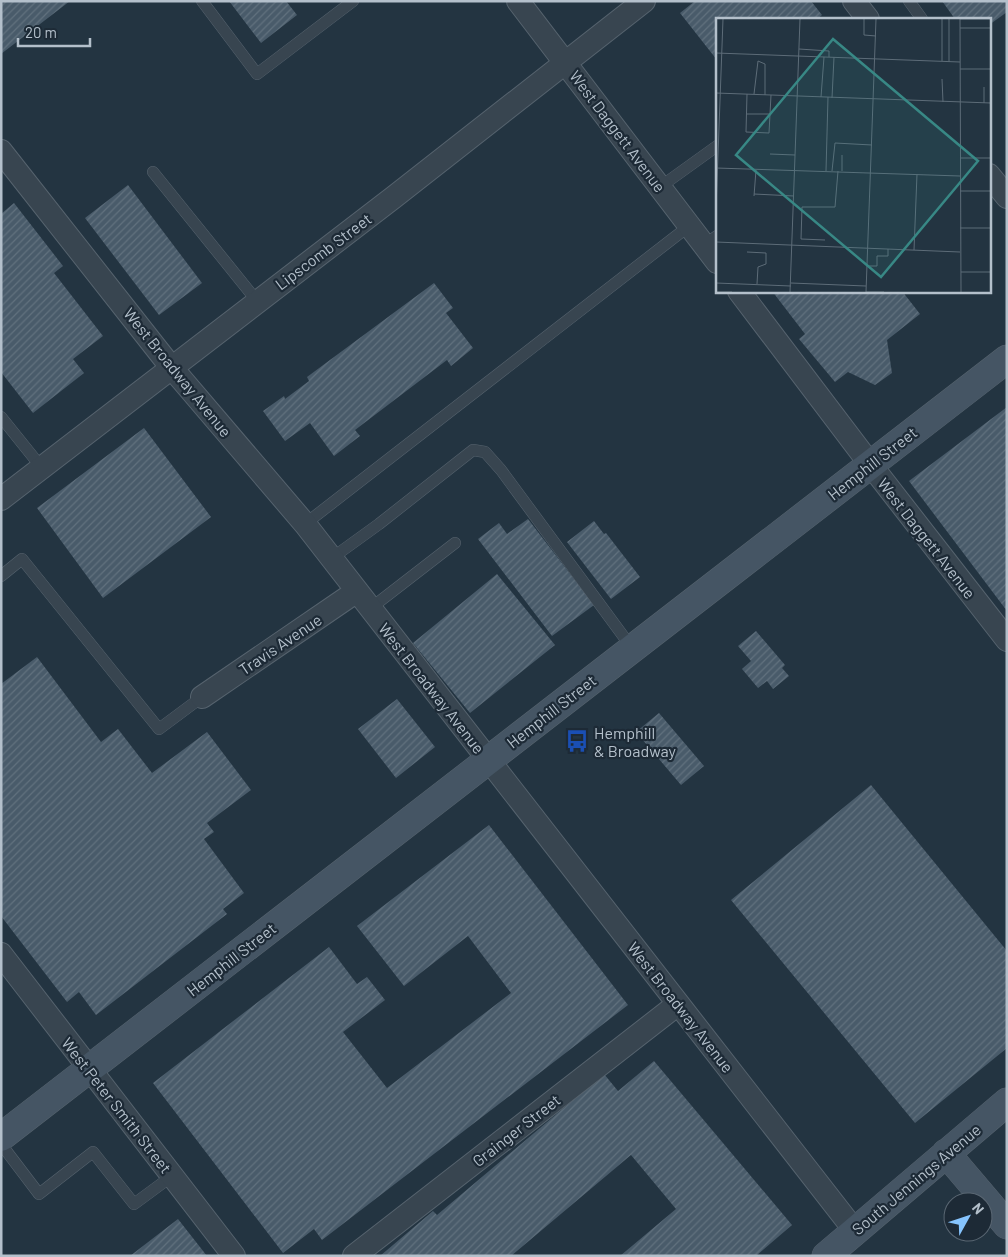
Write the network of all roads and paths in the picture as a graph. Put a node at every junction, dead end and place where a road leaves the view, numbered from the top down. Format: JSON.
{"nodes":[{"id":1,"x":202,"y":1,"type":"edge"},
{"id":2,"x":352,"y":1,"type":"edge"},
{"id":3,"x":518,"y":1,"type":"edge"},
{"id":4,"x":644,"y":1,"type":"edge"},
{"id":5,"x":854,"y":1,"type":"edge"},
{"id":6,"x":909,"y":1,"type":"edge"},
{"id":7,"x":867,"y":18,"type":"edge"},
{"id":8,"x":921,"y":18,"type":"edge"},
{"id":9,"x":565,"y":62,"type":"junction"},
{"id":10,"x":716,"y":147,"type":"edge"},
{"id":11,"x":4,"y":161,"type":"edge"},
{"id":12,"x":153,"y":172,"type":"dead end"},
{"id":13,"x":990,"y":176,"type":"edge"},
{"id":14,"x":660,"y":187,"type":"junction"},
{"id":15,"x":1007,"y":197,"type":"edge"},
{"id":16,"x":689,"y":226,"type":"junction"},
{"id":17,"x":713,"y":248,"type":"edge"},
{"id":18,"x":740,"y":292,"type":"edge"},
{"id":19,"x":257,"y":301,"type":"junction"},
{"id":20,"x":1007,"y":359,"type":"edge"},
{"id":21,"x":171,"y":367,"type":"junction"},
{"id":22,"x":1,"y":417,"type":"edge"},
{"id":23,"x":870,"y":464,"type":"junction"},
{"id":24,"x":42,"y":468,"type":"junction"},
{"id":25,"x":1,"y":499,"type":"edge"},
{"id":26,"x":304,"y":524,"type":"junction"},
{"id":27,"x":455,"y":543,"type":"dead end"},
{"id":28,"x":332,"y":558,"type":"junction"},
{"id":29,"x":1,"y":576,"type":"edge"},
{"id":30,"x":364,"y":600,"type":"junction"},
{"id":31,"x":1007,"y":640,"type":"edge"},
{"id":32,"x":632,"y":648,"type":"junction"},
{"id":33,"x":202,"y":697,"type":"joint"},
{"id":34,"x":488,"y":760,"type":"junction"},
{"id":35,"x":1,"y":954,"type":"edge"},
{"id":36,"x":678,"y":1004,"type":"junction"},
{"id":37,"x":89,"y":1069,"type":"junction"},
{"id":38,"x":1007,"y":1102,"type":"edge"},
{"id":39,"x":1,"y":1137,"type":"edge"},
{"id":40,"x":1,"y":1144,"type":"edge"},
{"id":41,"x":946,"y":1153,"type":"junction"},
{"id":42,"x":172,"y":1176,"type":"junction"},
{"id":43,"x":1007,"y":1226,"type":"edge"},
{"id":44,"x":855,"y":1231,"type":"junction"},
{"id":45,"x":234,"y":1256,"type":"edge"},
{"id":46,"x":354,"y":1256,"type":"edge"},
{"id":47,"x":826,"y":1256,"type":"edge"}],
"edges":[{"from":1,"to":2,"type":"lane"},
{"from":3,"to":9,"type":"street","name":"West Daggett Avenue"},
{"from":4,"to":9,"type":"street","name":"Lipscomb Street"},
{"from":5,"to":7,"type":"street"},
{"from":6,"to":8,"type":"lane"},
{"from":9,"to":14,"type":"street","name":"West Daggett Avenue"},
{"from":9,"to":19,"type":"street","name":"Lipscomb Street"},
{"from":10,"to":14,"type":"lane"},
{"from":11,"to":21,"type":"street","name":"West Broadway Avenue"},
{"from":12,"to":19,"type":"lane"},
{"from":13,"to":15,"type":"street"},
{"from":14,"to":16,"type":"street","name":"West Daggett Avenue"},
{"from":16,"to":17,"type":"street","name":"West Daggett Avenue"},
{"from":16,"to":26,"type":"lane"},
{"from":18,"to":23,"type":"street","name":"West Daggett Avenue"},
{"from":19,"to":21,"type":"street","name":"Lipscomb Street"},
{"from":20,"to":23,"type":"street","name":"Hemphill Street"},
{"from":21,"to":24,"type":"street","name":"Lipscomb Street"},
{"from":21,"to":26,"type":"street","name":"West Broadway Avenue"},
{"from":22,"to":24,"type":"lane"},
{"from":23,"to":31,"type":"street","name":"West Daggett Avenue"},
{"from":23,"to":32,"type":"street","name":"Hemphill Street"},
{"from":24,"to":25,"type":"street","name":"Lipscomb Street"},
{"from":26,"to":28,"type":"street","name":"West Broadway Avenue"},
{"from":27,"to":30,"type":"lane"},
{"from":28,"to":30,"type":"street","name":"West Broadway Avenue"},
{"from":28,"to":32,"type":"lane"},
{"from":29,"to":33,"type":"lane"},
{"from":30,"to":33,"type":"street","name":"Travis Avenue"},
{"from":30,"to":34,"type":"street","name":"West Broadway Avenue"},
{"from":32,"to":34,"type":"street","name":"Hemphill Street"},
{"from":34,"to":36,"type":"street","name":"West Broadway Avenue"},
{"from":34,"to":37,"type":"street","name":"Hemphill Street"},
{"from":35,"to":37,"type":"street","name":"West Peter Smith Street"},
{"from":36,"to":44,"type":"street","name":"West Broadway Avenue"},
{"from":36,"to":46,"type":"street","name":"Grainger Street"},
{"from":37,"to":39,"type":"street","name":"Hemphill Street"},
{"from":37,"to":42,"type":"street","name":"West Peter Smith Street"},
{"from":38,"to":41,"type":"street","name":"South Jennings Avenue"},
{"from":40,"to":42,"type":"lane"},
{"from":41,"to":43,"type":"street"},
{"from":41,"to":44,"type":"street","name":"South Jennings Avenue"},
{"from":42,"to":45,"type":"street","name":"West Peter Smith Street"},
{"from":44,"to":47,"type":"street","name":"South Jennings Avenue"}]}
